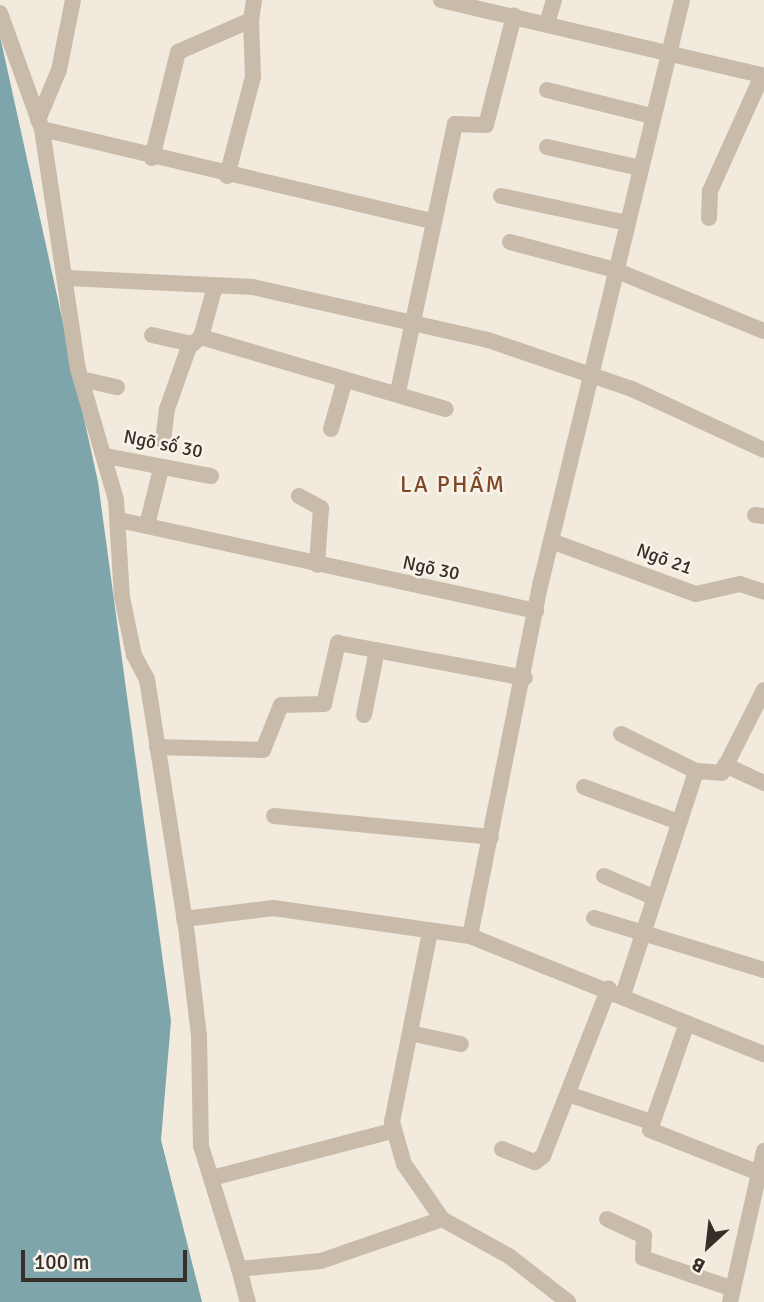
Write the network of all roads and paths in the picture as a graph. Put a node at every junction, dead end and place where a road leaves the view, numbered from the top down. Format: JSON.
{"nodes":[{"id":1,"x":73,"y":0,"type":"edge"},
{"id":2,"x":254,"y":0,"type":"edge"},
{"id":3,"x":441,"y":0,"type":"edge"},
{"id":4,"x":554,"y":0,"type":"edge"},
{"id":5,"x":682,"y":0,"type":"edge"},
{"id":6,"x":0,"y":13,"type":"edge"},
{"id":7,"x":514,"y":16,"type":"junction"},
{"id":8,"x":251,"y":20,"type":"junction"},
{"id":9,"x":547,"y":23,"type":"junction"},
{"id":10,"x":672,"y":54,"type":"junction"},
{"id":11,"x":763,"y":76,"type":"edge"},
{"id":12,"x":547,"y":90,"type":"dead end"},
{"id":13,"x":652,"y":116,"type":"junction"},
{"id":14,"x":40,"y":125,"type":"junction"},
{"id":15,"x":547,"y":147,"type":"dead end"},
{"id":16,"x":152,"y":158,"type":"junction"},
{"id":17,"x":640,"y":167,"type":"junction"},
{"id":18,"x":228,"y":176,"type":"junction"},
{"id":19,"x":501,"y":196,"type":"dead end"},
{"id":20,"x":709,"y":218,"type":"dead end"},
{"id":21,"x":431,"y":221,"type":"junction"},
{"id":22,"x":627,"y":223,"type":"junction"},
{"id":23,"x":510,"y":242,"type":"dead end"},
{"id":24,"x":615,"y":270,"type":"junction"},
{"id":25,"x":67,"y":278,"type":"junction"},
{"id":26,"x":215,"y":286,"type":"junction"},
{"id":27,"x":413,"y":322,"type":"junction"},
{"id":28,"x":764,"y":331,"type":"edge"},
{"id":29,"x":152,"y":335,"type":"dead end"},
{"id":30,"x":197,"y":341,"type":"junction"},
{"id":31,"x":591,"y":375,"type":"junction"},
{"id":32,"x":81,"y":379,"type":"junction"},
{"id":33,"x":345,"y":380,"type":"junction"},
{"id":34,"x":117,"y":387,"type":"dead end"},
{"id":35,"x":398,"y":392,"type":"junction"},
{"id":36,"x":446,"y":409,"type":"dead end"},
{"id":37,"x":331,"y":429,"type":"dead end"},
{"id":38,"x":163,"y":441,"type":"dead end"},
{"id":39,"x":764,"y":450,"type":"edge"},
{"id":40,"x":106,"y":456,"type":"junction"},
{"id":41,"x":161,"y":470,"type":"junction"},
{"id":42,"x":211,"y":476,"type":"dead end"},
{"id":43,"x":299,"y":496,"type":"dead end"},
{"id":44,"x":119,"y":520,"type":"junction"},
{"id":45,"x":147,"y":525,"type":"junction"},
{"id":46,"x":551,"y":541,"type":"junction"},
{"id":47,"x":317,"y":565,"type":"junction"},
{"id":48,"x":764,"y":592,"type":"edge"},
{"id":49,"x":536,"y":611,"type":"junction"},
{"id":50,"x":377,"y":650,"type":"junction"},
{"id":51,"x":525,"y":678,"type":"junction"},
{"id":52,"x":764,"y":690,"type":"edge"},
{"id":53,"x":364,"y":715,"type":"dead end"},
{"id":54,"x":621,"y":734,"type":"dead end"},
{"id":55,"x":157,"y":747,"type":"junction"},
{"id":56,"x":725,"y":765,"type":"junction"},
{"id":57,"x":696,"y":771,"type":"junction"},
{"id":58,"x":764,"y":783,"type":"edge"},
{"id":59,"x":584,"y":787,"type":"dead end"},
{"id":60,"x":274,"y":816,"type":"dead end"},
{"id":61,"x":676,"y":821,"type":"junction"},
{"id":62,"x":491,"y":837,"type":"junction"},
{"id":63,"x":604,"y":876,"type":"dead end"},
{"id":64,"x":653,"y":897,"type":"junction"},
{"id":65,"x":594,"y":918,"type":"dead end"},
{"id":66,"x":184,"y":919,"type":"junction"},
{"id":67,"x":430,"y":931,"type":"junction"},
{"id":68,"x":644,"y":933,"type":"junction"},
{"id":69,"x":470,"y":936,"type":"junction"},
{"id":70,"x":764,"y":970,"type":"edge"},
{"id":71,"x":616,"y":992,"type":"junction"},
{"id":72,"x":687,"y":1023,"type":"junction"},
{"id":73,"x":410,"y":1033,"type":"junction"},
{"id":74,"x":461,"y":1044,"type":"dead end"},
{"id":75,"x":764,"y":1054,"type":"edge"},
{"id":76,"x":568,"y":1094,"type":"junction"},
{"id":77,"x":651,"y":1122,"type":"junction"},
{"id":78,"x":392,"y":1131,"type":"junction"},
{"id":79,"x":502,"y":1149,"type":"dead end"},
{"id":80,"x":764,"y":1151,"type":"edge"},
{"id":81,"x":761,"y":1174,"type":"edge"},
{"id":82,"x":212,"y":1178,"type":"junction"},
{"id":83,"x":442,"y":1219,"type":"junction"},
{"id":84,"x":607,"y":1219,"type":"dead end"},
{"id":85,"x":239,"y":1269,"type":"junction"},
{"id":86,"x":732,"y":1295,"type":"edge"},
{"id":87,"x":248,"y":1302,"type":"edge"},
{"id":88,"x":568,"y":1302,"type":"edge"}],
"edges":[{"from":1,"to":14,"type":"street"},
{"from":2,"to":8,"type":"street"},
{"from":3,"to":7,"type":"street"},
{"from":4,"to":9,"type":"street"},
{"from":5,"to":10,"type":"street"},
{"from":6,"to":14,"type":"street"},
{"from":7,"to":9,"type":"street"},
{"from":7,"to":21,"type":"street"},
{"from":8,"to":16,"type":"street"},
{"from":8,"to":18,"type":"street"},
{"from":9,"to":10,"type":"street"},
{"from":10,"to":11,"type":"street"},
{"from":10,"to":13,"type":"street"},
{"from":11,"to":20,"type":"street"},
{"from":12,"to":13,"type":"street"},
{"from":13,"to":17,"type":"street"},
{"from":14,"to":16,"type":"street"},
{"from":14,"to":25,"type":"street"},
{"from":15,"to":17,"type":"street"},
{"from":16,"to":18,"type":"street"},
{"from":17,"to":22,"type":"street"},
{"from":18,"to":21,"type":"street"},
{"from":19,"to":22,"type":"street"},
{"from":21,"to":27,"type":"street"},
{"from":22,"to":24,"type":"street"},
{"from":23,"to":24,"type":"street"},
{"from":24,"to":28,"type":"street"},
{"from":24,"to":31,"type":"street"},
{"from":25,"to":26,"type":"street"},
{"from":25,"to":32,"type":"street"},
{"from":26,"to":27,"type":"street"},
{"from":26,"to":30,"type":"street"},
{"from":27,"to":31,"type":"street"},
{"from":27,"to":35,"type":"street"},
{"from":29,"to":30,"type":"street"},
{"from":30,"to":33,"type":"street"},
{"from":30,"to":38,"type":"street"},
{"from":31,"to":39,"type":"street"},
{"from":31,"to":46,"type":"street"},
{"from":32,"to":34,"type":"street"},
{"from":32,"to":40,"type":"street"},
{"from":33,"to":35,"type":"street"},
{"from":33,"to":37,"type":"street"},
{"from":35,"to":36,"type":"street"},
{"from":40,"to":41,"type":"street","name":"Ngõ số 30"},
{"from":40,"to":44,"type":"street"},
{"from":41,"to":42,"type":"street","name":"Ngõ số 30"},
{"from":41,"to":45,"type":"street"},
{"from":43,"to":47,"type":"street"},
{"from":44,"to":45,"type":"street","name":"Ngõ 30"},
{"from":44,"to":55,"type":"street"},
{"from":45,"to":47,"type":"street","name":"Ngõ 30"},
{"from":46,"to":48,"type":"street","name":"Ngõ 21"},
{"from":46,"to":49,"type":"street"},
{"from":47,"to":49,"type":"street","name":"Ngõ 30"},
{"from":49,"to":51,"type":"street"},
{"from":50,"to":51,"type":"street"},
{"from":50,"to":53,"type":"street"},
{"from":50,"to":55,"type":"street"},
{"from":51,"to":62,"type":"street"},
{"from":52,"to":56,"type":"street"},
{"from":54,"to":57,"type":"street"},
{"from":55,"to":66,"type":"street"},
{"from":56,"to":57,"type":"street"},
{"from":56,"to":58,"type":"street"},
{"from":57,"to":61,"type":"street"},
{"from":59,"to":61,"type":"street"},
{"from":60,"to":62,"type":"street"},
{"from":61,"to":64,"type":"street"},
{"from":62,"to":69,"type":"street"},
{"from":63,"to":64,"type":"street"},
{"from":64,"to":68,"type":"street"},
{"from":65,"to":68,"type":"street"},
{"from":66,"to":67,"type":"street"},
{"from":66,"to":82,"type":"street"},
{"from":67,"to":69,"type":"street"},
{"from":67,"to":73,"type":"street"},
{"from":68,"to":70,"type":"street"},
{"from":68,"to":71,"type":"street"},
{"from":69,"to":71,"type":"street"},
{"from":71,"to":72,"type":"street"},
{"from":71,"to":76,"type":"street"},
{"from":72,"to":75,"type":"street"},
{"from":72,"to":77,"type":"street"},
{"from":73,"to":74,"type":"street"},
{"from":73,"to":78,"type":"street"},
{"from":76,"to":77,"type":"street"},
{"from":76,"to":79,"type":"street"},
{"from":77,"to":81,"type":"street"},
{"from":78,"to":82,"type":"street"},
{"from":78,"to":83,"type":"street"},
{"from":80,"to":81,"type":"street"},
{"from":81,"to":86,"type":"street"},
{"from":82,"to":85,"type":"street"},
{"from":83,"to":85,"type":"street"},
{"from":83,"to":88,"type":"street"},
{"from":84,"to":86,"type":"street"},
{"from":85,"to":87,"type":"street"}]}
